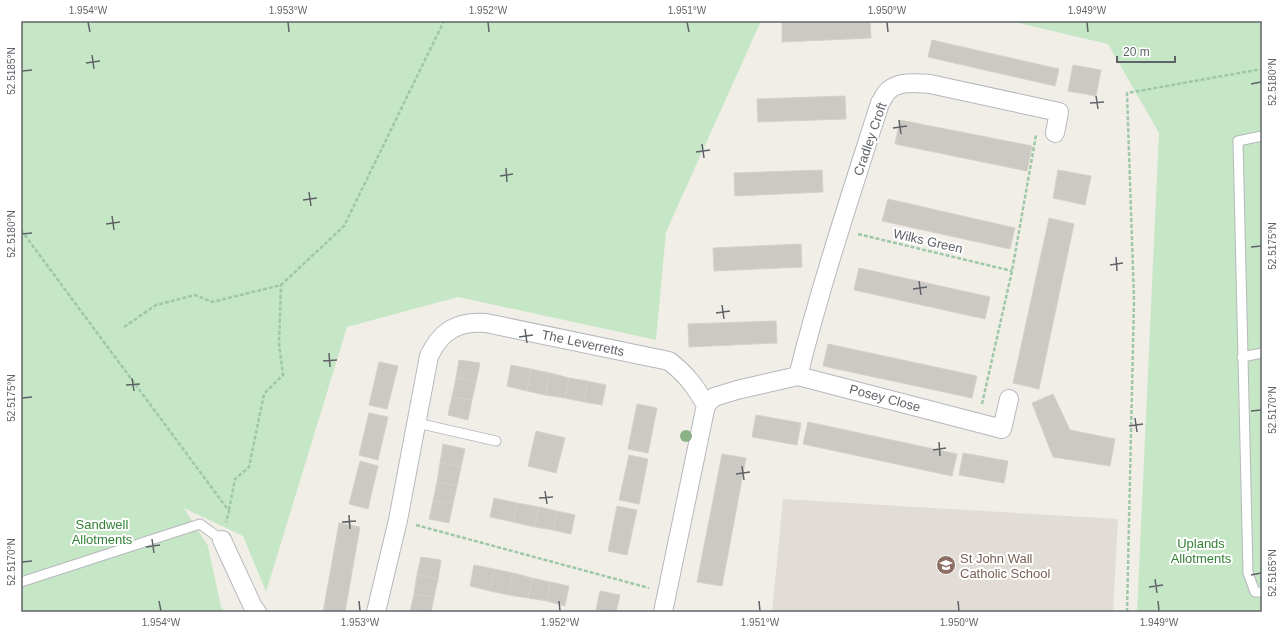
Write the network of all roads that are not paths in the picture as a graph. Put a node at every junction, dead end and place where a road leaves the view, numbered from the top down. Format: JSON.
{"nodes":[{"id":1,"x":1054,"y":133,"type":"dead end"},
{"id":2,"x":1262,"y":136,"type":"edge"},
{"id":3,"x":1262,"y":353,"type":"edge"},
{"id":4,"x":1242,"y":357,"type":"junction"},
{"id":5,"x":798,"y":376,"type":"junction"},
{"id":6,"x":1009,"y":399,"type":"dead end"},
{"id":7,"x":706,"y":405,"type":"junction"},
{"id":8,"x":416,"y":423,"type":"junction"},
{"id":9,"x":496,"y":441,"type":"dead end"},
{"id":10,"x":222,"y":540,"type":"joint"},
{"id":11,"x":21,"y":582,"type":"edge"},
{"id":12,"x":1262,"y":592,"type":"edge"},
{"id":13,"x":257,"y":612,"type":"edge"},
{"id":14,"x":376,"y":612,"type":"edge"},
{"id":15,"x":663,"y":612,"type":"edge"}],
"edges":[{"from":1,"to":5,"type":"street","name":"Cradley Croft"},
{"from":2,"to":4,"type":"lane"},
{"from":3,"to":4,"type":"lane"},
{"from":4,"to":12,"type":"lane"},
{"from":5,"to":6,"type":"street","name":"Posey Close"},
{"from":5,"to":7,"type":"street","name":"Posey Close"},
{"from":7,"to":8,"type":"street","name":"The Leverretts"},
{"from":7,"to":15,"type":"street"},
{"from":8,"to":9,"type":"lane"},
{"from":8,"to":14,"type":"street","name":"The Leverretts"},
{"from":10,"to":11,"type":"lane"},
{"from":10,"to":13,"type":"street"}]}
